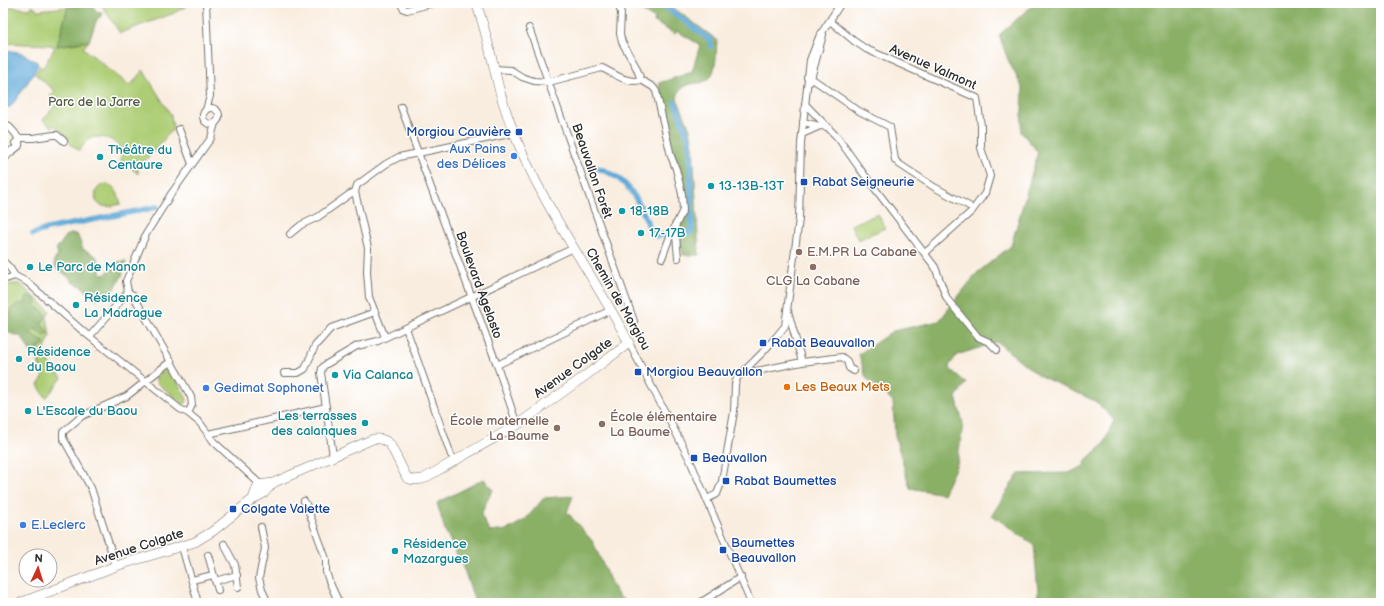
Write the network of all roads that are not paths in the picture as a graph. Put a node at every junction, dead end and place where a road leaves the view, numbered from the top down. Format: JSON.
{"nodes":[{"id":1,"x":206,"y":3,"type":"edge"},
{"id":2,"x":400,"y":3,"type":"edge"},
{"id":3,"x":434,"y":3,"type":"edge"},
{"id":4,"x":476,"y":3,"type":"edge"},
{"id":5,"x":618,"y":3,"type":"edge"},
{"id":6,"x":841,"y":3,"type":"edge"},
{"id":7,"x":828,"y":23,"type":"junction"},
{"id":8,"x":529,"y":28,"type":"dead end"},
{"id":9,"x":494,"y":69,"type":"junction"},
{"id":10,"x":809,"y":78,"type":"junction"},
{"id":11,"x":641,"y":80,"type":"junction"},
{"id":12,"x":549,"y":82,"type":"junction"},
{"id":13,"x":210,"y":96,"type":"junction"},
{"id":14,"x":805,"y":104,"type":"junction"},
{"id":15,"x":401,"y":107,"type":"dead end"},
{"id":16,"x":206,"y":110,"type":"junction"},
{"id":17,"x":216,"y":110,"type":"junction"},
{"id":18,"x":3,"y":121,"type":"edge"},
{"id":19,"x":803,"y":122,"type":"junction"},
{"id":20,"x":212,"y":124,"type":"junction"},
{"id":21,"x":820,"y":126,"type":"junction"},
{"id":22,"x":828,"y":127,"type":"junction"},
{"id":23,"x":179,"y":129,"type":"dead end"},
{"id":24,"x":514,"y":133,"type":"junction"},
{"id":25,"x":802,"y":134,"type":"junction"},
{"id":26,"x":17,"y":140,"type":"junction"},
{"id":27,"x":64,"y":141,"type":"dead end"},
{"id":28,"x":418,"y":153,"type":"junction"},
{"id":29,"x":3,"y":161,"type":"edge"},
{"id":30,"x":192,"y":164,"type":"junction"},
{"id":31,"x":355,"y":191,"type":"junction"},
{"id":32,"x":970,"y":209,"type":"junction"},
{"id":33,"x":675,"y":226,"type":"junction"},
{"id":34,"x":290,"y":234,"type":"dead end"},
{"id":35,"x":574,"y":248,"type":"junction"},
{"id":36,"x":925,"y":253,"type":"junction"},
{"id":37,"x":662,"y":258,"type":"dead end"},
{"id":38,"x":678,"y":258,"type":"dead end"},
{"id":39,"x":4,"y":262,"type":"edge"},
{"id":40,"x":15,"y":276,"type":"junction"},
{"id":41,"x":4,"y":280,"type":"edge"},
{"id":42,"x":128,"y":292,"type":"junction"},
{"id":43,"x":471,"y":297,"type":"junction"},
{"id":44,"x":611,"y":310,"type":"junction"},
{"id":45,"x":788,"y":310,"type":"junction"},
{"id":46,"x":375,"y":312,"type":"junction"},
{"id":47,"x":634,"y":321,"type":"dead end"},
{"id":48,"x":406,"y":328,"type":"junction"},
{"id":49,"x":90,"y":336,"type":"junction"},
{"id":50,"x":386,"y":337,"type":"junction"},
{"id":51,"x":628,"y":343,"type":"junction"},
{"id":52,"x":996,"y":350,"type":"dead end"},
{"id":53,"x":171,"y":361,"type":"junction"},
{"id":54,"x":802,"y":362,"type":"junction"},
{"id":55,"x":497,"y":365,"type":"junction"},
{"id":56,"x":854,"y":371,"type":"dead end"},
{"id":57,"x":284,"y":373,"type":"dead end"},
{"id":58,"x":741,"y":374,"type":"junction"},
{"id":59,"x":145,"y":381,"type":"junction"},
{"id":60,"x":326,"y":407,"type":"junction"},
{"id":61,"x":188,"y":413,"type":"junction"},
{"id":62,"x":517,"y":425,"type":"junction"},
{"id":63,"x":208,"y":434,"type":"junction"},
{"id":64,"x":451,"y":455,"type":"dead end"},
{"id":65,"x":333,"y":456,"type":"junction"},
{"id":66,"x":261,"y":489,"type":"junction"},
{"id":67,"x":708,"y":499,"type":"junction"},
{"id":68,"x":304,"y":501,"type":"dead end"},
{"id":69,"x":261,"y":527,"type":"dead end"},
{"id":70,"x":224,"y":544,"type":"dead end"},
{"id":71,"x":182,"y":546,"type":"junction"},
{"id":72,"x":208,"y":555,"type":"dead end"},
{"id":73,"x":116,"y":566,"type":"junction"},
{"id":74,"x":237,"y":575,"type":"junction"},
{"id":75,"x":741,"y":577,"type":"junction"},
{"id":76,"x":214,"y":578,"type":"junction"},
{"id":77,"x":192,"y":580,"type":"junction"},
{"id":78,"x":238,"y":587,"type":"dead end"},
{"id":79,"x":218,"y":590,"type":"dead end"},
{"id":80,"x":23,"y":603,"type":"edge"},
{"id":81,"x":198,"y":603,"type":"edge"},
{"id":82,"x":268,"y":603,"type":"edge"},
{"id":83,"x":338,"y":603,"type":"edge"},
{"id":84,"x":700,"y":603,"type":"edge"},
{"id":85,"x":751,"y":603,"type":"edge"}],
"edges":[{"from":1,"to":13,"type":"street"},
{"from":2,"to":3,"type":"street"},
{"from":4,"to":9,"type":"street","name":"Chemin de Morgiou"},
{"from":5,"to":11,"type":"street"},
{"from":6,"to":7,"type":"street"},
{"from":7,"to":10,"type":"street"},
{"from":7,"to":32,"type":"street","name":"Avenue Valmont"},
{"from":8,"to":12,"type":"street","name":"Beauvallon Forêt"},
{"from":9,"to":12,"type":"street"},
{"from":9,"to":24,"type":"street","name":"Chemin de Morgiou"},
{"from":10,"to":14,"type":"street"},
{"from":10,"to":32,"type":"street"},
{"from":11,"to":12,"type":"street"},
{"from":11,"to":33,"type":"street"},
{"from":12,"to":47,"type":"street","name":"Beauvallon Forêt"},
{"from":13,"to":16,"type":"street"},
{"from":13,"to":17,"type":"street"},
{"from":14,"to":19,"type":"street"},
{"from":14,"to":22,"type":"street"},
{"from":15,"to":28,"type":"street","name":"Boulevard Agelasto"},
{"from":16,"to":17,"type":"street"},
{"from":16,"to":20,"type":"street"},
{"from":17,"to":20,"type":"street"},
{"from":18,"to":26,"type":"street"},
{"from":19,"to":21,"type":"street"},
{"from":19,"to":25,"type":"street"},
{"from":20,"to":30,"type":"street"},
{"from":21,"to":22,"type":"street"},
{"from":21,"to":25,"type":"street"},
{"from":22,"to":36,"type":"street"},
{"from":23,"to":30,"type":"street"},
{"from":24,"to":28,"type":"street"},
{"from":24,"to":35,"type":"street","name":"Chemin de Morgiou"},
{"from":25,"to":45,"type":"street"},
{"from":26,"to":27,"type":"street"},
{"from":26,"to":29,"type":"street"},
{"from":28,"to":31,"type":"street"},
{"from":28,"to":43,"type":"street","name":"Boulevard Agelasto"},
{"from":30,"to":42,"type":"street"},
{"from":31,"to":34,"type":"street"},
{"from":31,"to":46,"type":"street"},
{"from":32,"to":36,"type":"street","name":"Avenue Valmont"},
{"from":33,"to":37,"type":"street"},
{"from":33,"to":38,"type":"street"},
{"from":35,"to":43,"type":"street"},
{"from":35,"to":44,"type":"street","name":"Chemin de Morgiou"},
{"from":36,"to":52,"type":"street"},
{"from":39,"to":40,"type":"street"},
{"from":39,"to":41,"type":"street"},
{"from":40,"to":41,"type":"street"},
{"from":40,"to":49,"type":"street"},
{"from":42,"to":49,"type":"street"},
{"from":42,"to":53,"type":"street"},
{"from":43,"to":48,"type":"street"},
{"from":43,"to":55,"type":"street","name":"Boulevard Agelasto"},
{"from":44,"to":51,"type":"street","name":"Chemin de Morgiou"},
{"from":44,"to":55,"type":"street"},
{"from":45,"to":54,"type":"street"},
{"from":45,"to":58,"type":"street"},
{"from":46,"to":50,"type":"street"},
{"from":46,"to":57,"type":"street"},
{"from":48,"to":50,"type":"street"},
{"from":48,"to":64,"type":"street"},
{"from":49,"to":59,"type":"street"},
{"from":50,"to":60,"type":"street"},
{"from":51,"to":62,"type":"street","name":"Avenue Colgate"},
{"from":51,"to":67,"type":"street","name":"Chemin de Morgiou"},
{"from":53,"to":59,"type":"street"},
{"from":53,"to":61,"type":"street"},
{"from":54,"to":56,"type":"street"},
{"from":54,"to":58,"type":"street"},
{"from":55,"to":62,"type":"street","name":"Boulevard Agelasto"},
{"from":58,"to":67,"type":"street"},
{"from":59,"to":61,"type":"street"},
{"from":59,"to":73,"type":"street"},
{"from":60,"to":63,"type":"street"},
{"from":60,"to":65,"type":"street"},
{"from":61,"to":63,"type":"street"},
{"from":62,"to":65,"type":"street","name":"Avenue Colgate"},
{"from":63,"to":66,"type":"street"},
{"from":65,"to":66,"type":"street","name":"Avenue Colgate"},
{"from":66,"to":71,"type":"street","name":"Avenue Colgate"},
{"from":67,"to":75,"type":"street","name":"Chemin de Morgiou"},
{"from":68,"to":83,"type":"street"},
{"from":69,"to":82,"type":"street"},
{"from":70,"to":74,"type":"street"},
{"from":71,"to":73,"type":"street","name":"Avenue Colgate"},
{"from":71,"to":77,"type":"street"},
{"from":72,"to":76,"type":"street"},
{"from":73,"to":80,"type":"street","name":"Avenue Colgate"},
{"from":74,"to":76,"type":"street"},
{"from":74,"to":78,"type":"street"},
{"from":75,"to":84,"type":"street"},
{"from":75,"to":85,"type":"street","name":"Chemin de Morgiou"},
{"from":76,"to":77,"type":"street"},
{"from":76,"to":79,"type":"street"},
{"from":77,"to":81,"type":"street"}]}
